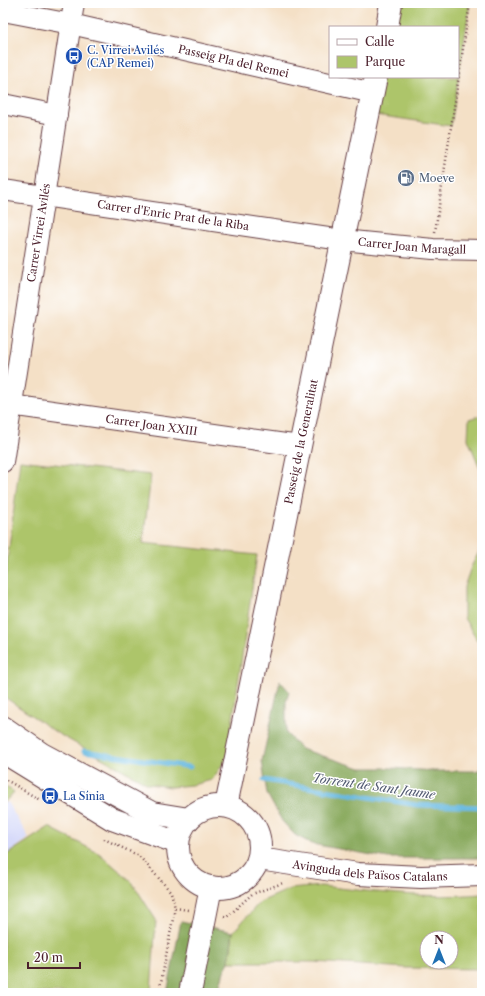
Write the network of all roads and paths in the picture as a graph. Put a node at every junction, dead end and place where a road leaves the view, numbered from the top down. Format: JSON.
{"nodes":[{"id":1,"x":74,"y":3,"type":"edge"},
{"id":2,"x":392,"y":3,"type":"edge"},
{"id":3,"x":470,"y":3,"type":"edge"},
{"id":4,"x":3,"y":11,"type":"edge"},
{"id":5,"x":71,"y":24,"type":"junction"},
{"id":6,"x":386,"y":26,"type":"edge"},
{"id":7,"x":329,"y":76,"type":"edge"},
{"id":8,"x":459,"y":76,"type":"edge"},
{"id":9,"x":340,"y":78,"type":"edge"},
{"id":10,"x":459,"y":78,"type":"edge"},
{"id":11,"x":375,"y":85,"type":"edge"},
{"id":12,"x":3,"y":104,"type":"edge"},
{"id":13,"x":57,"y":115,"type":"junction"},
{"id":14,"x":3,"y":190,"type":"edge"},
{"id":15,"x":45,"y":196,"type":"junction"},
{"id":16,"x":342,"y":240,"type":"junction"},
{"id":17,"x":433,"y":249,"type":"junction"},
{"id":18,"x":482,"y":250,"type":"edge"},
{"id":19,"x":8,"y":405,"type":"edge"},
{"id":20,"x":300,"y":446,"type":"junction"},
{"id":21,"x":3,"y":462,"type":"edge"},
{"id":22,"x":3,"y":727,"type":"edge"},
{"id":23,"x":3,"y":752,"type":"edge"},
{"id":24,"x":3,"y":778,"type":"edge"},
{"id":25,"x":47,"y":804,"type":"dead end"},
{"id":26,"x":226,"y":806,"type":"junction"},
{"id":27,"x":189,"y":819,"type":"junction"},
{"id":28,"x":102,"y":837,"type":"dead end"},
{"id":29,"x":178,"y":843,"type":"junction"},
{"id":30,"x":259,"y":860,"type":"junction"},
{"id":31,"x":482,"y":875,"type":"edge"},
{"id":32,"x":287,"y":882,"type":"dead end"},
{"id":33,"x":210,"y":887,"type":"junction"},
{"id":34,"x":175,"y":908,"type":"junction"},
{"id":35,"x":205,"y":914,"type":"junction"},
{"id":36,"x":159,"y":993,"type":"edge"},
{"id":37,"x":190,"y":993,"type":"edge"}],
"edges":[{"from":1,"to":5,"type":"street","name":"Carrer Virrei Avilés"},
{"from":2,"to":6,"type":"street"},
{"from":3,"to":8,"type":"path"},
{"from":4,"to":5,"type":"street","name":"Passeig Pla del Remei"},
{"from":5,"to":7,"type":"street","name":"Passeig Pla del Remei"},
{"from":5,"to":13,"type":"street","name":"Carrer Virrei Avilés"},
{"from":9,"to":11,"type":"street","name":"Passeig Pla del Remei"},
{"from":10,"to":17,"type":"path"},
{"from":11,"to":16,"type":"street","name":"Passeig de la Generalitat"},
{"from":12,"to":13,"type":"street"},
{"from":13,"to":15,"type":"street","name":"Carrer Virrei Avilés"},
{"from":14,"to":15,"type":"street","name":"Carrer d'Enric Prat de la Riba"},
{"from":15,"to":16,"type":"street","name":"Carrer d'Enric Prat de la Riba"},
{"from":15,"to":19,"type":"street","name":"Carrer Virrei Avilés"},
{"from":16,"to":17,"type":"street","name":"Carrer Joan Maragall"},
{"from":16,"to":20,"type":"street","name":"Passeig de la Generalitat"},
{"from":17,"to":18,"type":"street","name":"Carrer Joan Maragall"},
{"from":19,"to":20,"type":"street","name":"Carrer Joan XXIII"},
{"from":19,"to":21,"type":"street","name":"Carrer Virrei Avilés"},
{"from":20,"to":26,"type":"street","name":"Passeig de la Generalitat"},
{"from":22,"to":27,"type":"street"},
{"from":23,"to":29,"type":"street"},
{"from":24,"to":25,"type":"path"},
{"from":26,"to":27,"type":"street"},
{"from":26,"to":30,"type":"street"},
{"from":27,"to":29,"type":"street"},
{"from":28,"to":34,"type":"path"},
{"from":29,"to":33,"type":"street"},
{"from":30,"to":31,"type":"street","name":"Avinguda dels Països Catalans"},
{"from":30,"to":33,"type":"street"},
{"from":32,"to":35,"type":"path","name":"Avinguda dels Països Catalans"},
{"from":33,"to":35,"type":"street"},
{"from":34,"to":35,"type":"path","name":"Avinguda dels Països Catalans"},
{"from":34,"to":36,"type":"path"},
{"from":35,"to":37,"type":"street"}]}
